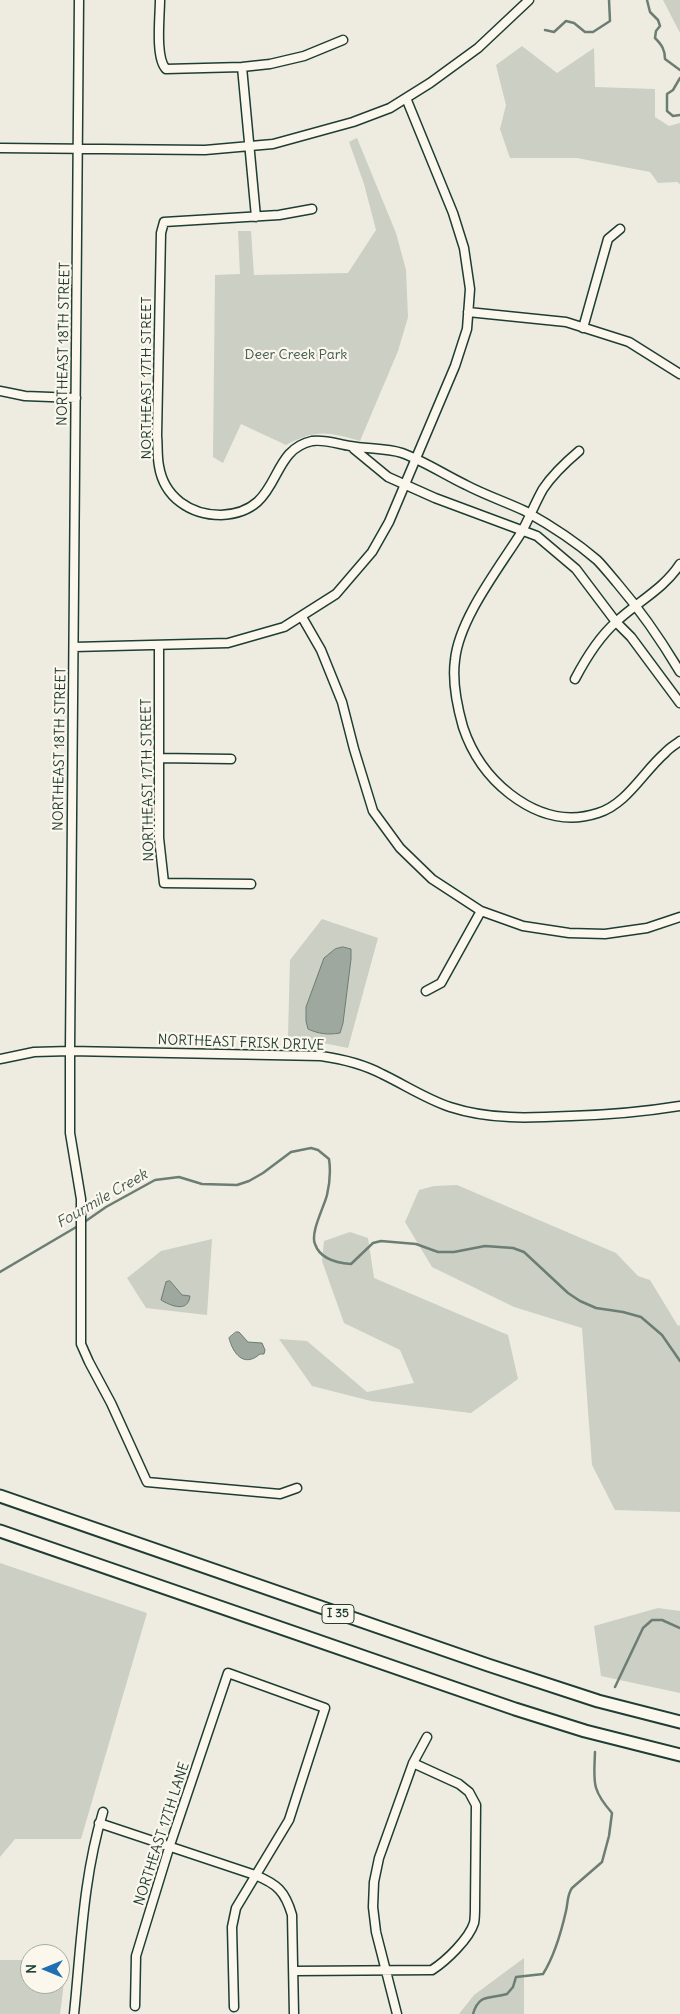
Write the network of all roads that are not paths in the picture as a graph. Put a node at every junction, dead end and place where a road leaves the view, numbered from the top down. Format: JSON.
{"nodes":[{"id":1,"x":79,"y":0,"type":"edge"},
{"id":2,"x":160,"y":0,"type":"edge"},
{"id":3,"x":529,"y":0,"type":"edge"},
{"id":4,"x":343,"y":40,"type":"dead end"},
{"id":5,"x":242,"y":67,"type":"junction"},
{"id":6,"x":406,"y":98,"type":"junction"},
{"id":7,"x":249,"y":146,"type":"junction"},
{"id":8,"x":0,"y":148,"type":"edge"},
{"id":9,"x":79,"y":149,"type":"junction"},
{"id":10,"x":312,"y":209,"type":"dead end"},
{"id":11,"x":256,"y":217,"type":"junction"},
{"id":12,"x":620,"y":229,"type":"dead end"},
{"id":13,"x":468,"y":312,"type":"junction"},
{"id":14,"x":583,"y":328,"type":"junction"},
{"id":15,"x":680,"y":374,"type":"edge"},
{"id":16,"x":0,"y":391,"type":"edge"},
{"id":17,"x":76,"y":398,"type":"junction"},
{"id":18,"x":349,"y":446,"type":"junction"},
{"id":19,"x":580,"y":451,"type":"dead end"},
{"id":20,"x":416,"y":459,"type":"junction"},
{"id":21,"x":405,"y":483,"type":"junction"},
{"id":22,"x":530,"y":515,"type":"junction"},
{"id":23,"x":522,"y":531,"type":"junction"},
{"id":24,"x":680,"y":564,"type":"edge"},
{"id":25,"x":636,"y":606,"type":"junction"},
{"id":26,"x":302,"y":617,"type":"junction"},
{"id":27,"x":616,"y":622,"type":"junction"},
{"id":28,"x":159,"y":646,"type":"junction"},
{"id":29,"x":74,"y":647,"type":"junction"},
{"id":30,"x":680,"y":672,"type":"edge"},
{"id":31,"x":575,"y":679,"type":"dead end"},
{"id":32,"x":680,"y":703,"type":"edge"},
{"id":33,"x":680,"y":741,"type":"edge"},
{"id":34,"x":159,"y":758,"type":"junction"},
{"id":35,"x":231,"y":759,"type":"dead end"},
{"id":36,"x":251,"y":884,"type":"dead end"},
{"id":37,"x":481,"y":911,"type":"junction"},
{"id":38,"x":680,"y":917,"type":"edge"},
{"id":39,"x":426,"y":991,"type":"dead end"},
{"id":40,"x":70,"y":1051,"type":"junction"},
{"id":41,"x":0,"y":1059,"type":"edge"},
{"id":42,"x":680,"y":1106,"type":"edge"},
{"id":43,"x":297,"y":1488,"type":"dead end"},
{"id":44,"x":0,"y":1496,"type":"edge"},
{"id":45,"x":0,"y":1531,"type":"edge"},
{"id":46,"x":680,"y":1722,"type":"edge"},
{"id":47,"x":427,"y":1737,"type":"dead end"},
{"id":48,"x":680,"y":1755,"type":"edge"},
{"id":49,"x":413,"y":1763,"type":"junction"},
{"id":50,"x":102,"y":1812,"type":"dead end"},
{"id":51,"x":99,"y":1823,"type":"junction"},
{"id":52,"x":170,"y":1845,"type":"junction"},
{"id":53,"x":255,"y":1874,"type":"junction"},
{"id":54,"x":387,"y":1970,"type":"junction"},
{"id":55,"x":294,"y":1971,"type":"junction"},
{"id":56,"x":135,"y":2006,"type":"dead end"},
{"id":57,"x":234,"y":2007,"type":"dead end"},
{"id":58,"x":74,"y":2014,"type":"edge"},
{"id":59,"x":294,"y":2014,"type":"edge"},
{"id":60,"x":397,"y":2014,"type":"edge"}],
"edges":[{"from":1,"to":9,"type":"street","name":"NORTHEAST 18TH STREET"},
{"from":2,"to":5,"type":"street"},
{"from":3,"to":6,"type":"street"},
{"from":4,"to":5,"type":"street"},
{"from":5,"to":7,"type":"street"},
{"from":6,"to":7,"type":"street"},
{"from":6,"to":13,"type":"street"},
{"from":7,"to":9,"type":"street"},
{"from":7,"to":11,"type":"street"},
{"from":8,"to":9,"type":"street"},
{"from":9,"to":17,"type":"street","name":"NORTHEAST 18TH STREET"},
{"from":10,"to":11,"type":"street"},
{"from":11,"to":18,"type":"street","name":"NORTHEAST 17TH STREET"},
{"from":12,"to":14,"type":"street"},
{"from":13,"to":14,"type":"street"},
{"from":13,"to":20,"type":"street"},
{"from":14,"to":15,"type":"street"},
{"from":16,"to":17,"type":"street"},
{"from":17,"to":29,"type":"street","name":"NORTHEAST 18TH STREET"},
{"from":18,"to":20,"type":"street","name":"NORTHEAST 17TH STREET"},
{"from":18,"to":21,"type":"street","name":"NORTHEAST 17TH STREET"},
{"from":19,"to":22,"type":"street"},
{"from":20,"to":21,"type":"street"},
{"from":20,"to":22,"type":"street","name":"NORTHEAST 17TH STREET"},
{"from":21,"to":23,"type":"street","name":"NORTHEAST 17TH STREET"},
{"from":21,"to":26,"type":"street"},
{"from":22,"to":23,"type":"street"},
{"from":22,"to":25,"type":"street","name":"NORTHEAST 17TH STREET"},
{"from":23,"to":27,"type":"street","name":"NORTHEAST 17TH STREET"},
{"from":23,"to":33,"type":"street"},
{"from":24,"to":25,"type":"street"},
{"from":25,"to":27,"type":"street"},
{"from":25,"to":30,"type":"street","name":"NORTHEAST 17TH STREET"},
{"from":26,"to":28,"type":"street"},
{"from":26,"to":37,"type":"street"},
{"from":27,"to":31,"type":"street"},
{"from":27,"to":32,"type":"street","name":"NORTHEAST 17TH STREET"},
{"from":28,"to":29,"type":"street"},
{"from":28,"to":34,"type":"street","name":"NORTHEAST 17TH STREET"},
{"from":29,"to":40,"type":"street","name":"NORTHEAST 18TH STREET"},
{"from":34,"to":35,"type":"street"},
{"from":34,"to":36,"type":"street","name":"NORTHEAST 17TH STREET"},
{"from":37,"to":38,"type":"street"},
{"from":37,"to":39,"type":"street"},
{"from":40,"to":41,"type":"street","name":"NORTHEAST FRISK DRIVE"},
{"from":40,"to":42,"type":"street","name":"NORTHEAST FRISK DRIVE"},
{"from":40,"to":43,"type":"street","name":"NORTHEAST 18TH STREET"},
{"from":44,"to":46,"type":"highway","number":"I 35"},
{"from":45,"to":48,"type":"highway","number":"I 35"},
{"from":47,"to":49,"type":"street"},
{"from":49,"to":54,"type":"street"},
{"from":49,"to":54,"type":"street"},
{"from":50,"to":51,"type":"street"},
{"from":51,"to":52,"type":"street"},
{"from":51,"to":58,"type":"street"},
{"from":52,"to":53,"type":"street"},
{"from":52,"to":53,"type":"street","name":"NORTHEAST 17TH LANE"},
{"from":52,"to":56,"type":"street","name":"NORTHEAST 17TH LANE"},
{"from":53,"to":55,"type":"street"},
{"from":53,"to":57,"type":"street"},
{"from":54,"to":55,"type":"street"},
{"from":54,"to":60,"type":"street"},
{"from":55,"to":59,"type":"street"}]}
